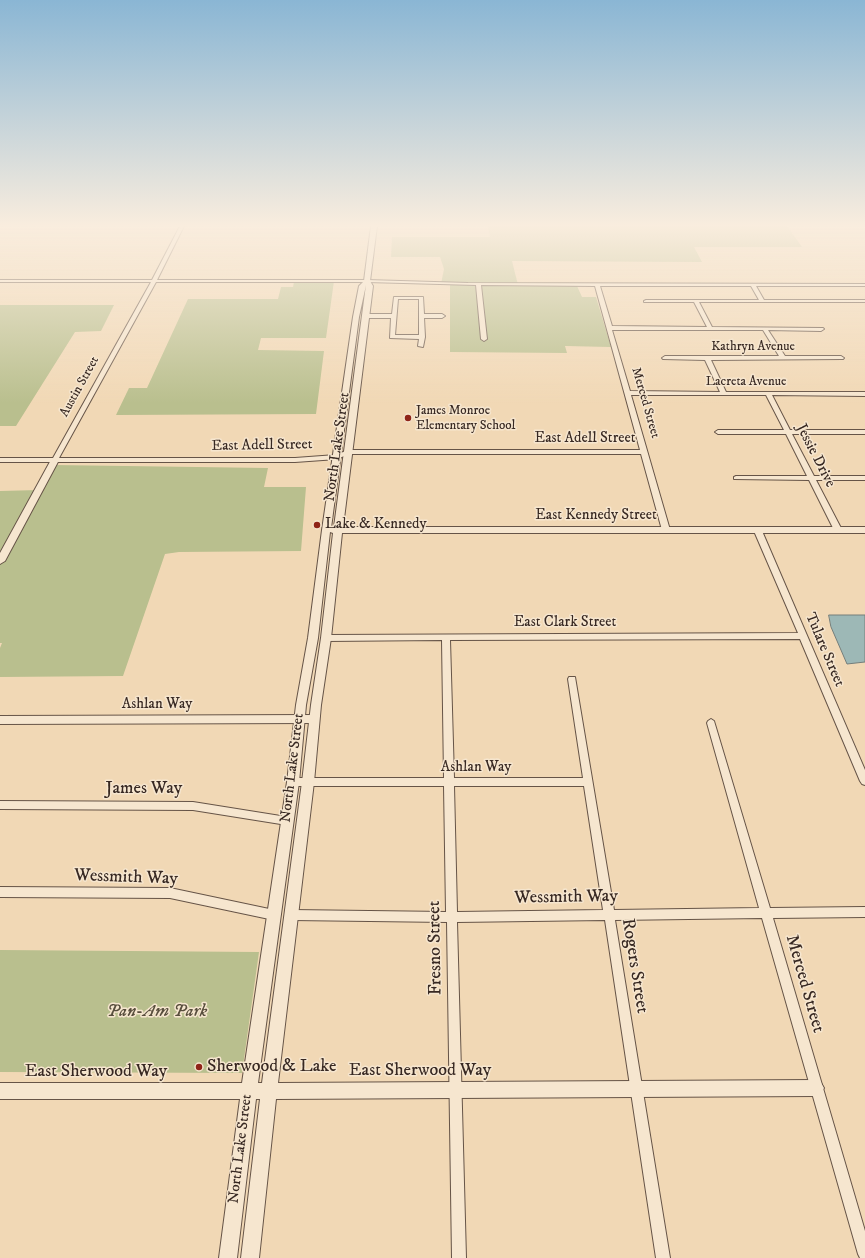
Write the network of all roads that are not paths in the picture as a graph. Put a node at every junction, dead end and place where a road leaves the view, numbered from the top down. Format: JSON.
{"nodes":[{"id":1,"x":478,"y":284,"type":"edge"},
{"id":2,"x":597,"y":284,"type":"edge"},
{"id":3,"x":752,"y":284,"type":"edge"},
{"id":4,"x":152,"y":285,"type":"edge"},
{"id":5,"x":363,"y":285,"type":"edge"},
{"id":6,"x":369,"y":285,"type":"edge"},
{"id":7,"x":832,"y":285,"type":"edge"},
{"id":8,"x":865,"y":285,"type":"edge"},
{"id":9,"x":646,"y":301,"type":"dead end"},
{"id":10,"x":696,"y":301,"type":"junction"},
{"id":11,"x":762,"y":301,"type":"junction"},
{"id":12,"x":865,"y":301,"type":"edge"},
{"id":13,"x":356,"y":316,"type":"junction"},
{"id":14,"x":365,"y":316,"type":"junction"},
{"id":15,"x":394,"y":316,"type":"junction"},
{"id":16,"x":422,"y":316,"type":"junction"},
{"id":17,"x":442,"y":316,"type":"dead end"},
{"id":18,"x":609,"y":328,"type":"junction"},
{"id":19,"x":710,"y":328,"type":"junction"},
{"id":20,"x":765,"y":329,"type":"junction"},
{"id":21,"x":821,"y":329,"type":"dead end"},
{"id":22,"x":422,"y":337,"type":"junction"},
{"id":23,"x":484,"y":340,"type":"dead end"},
{"id":24,"x":421,"y":346,"type":"dead end"},
{"id":25,"x":665,"y":358,"type":"dead end"},
{"id":26,"x":708,"y":358,"type":"junction"},
{"id":27,"x":783,"y":358,"type":"junction"},
{"id":28,"x":841,"y":358,"type":"dead end"},
{"id":29,"x":627,"y":393,"type":"junction"},
{"id":30,"x":724,"y":393,"type":"junction"},
{"id":31,"x":768,"y":393,"type":"junction"},
{"id":32,"x":865,"y":394,"type":"edge"},
{"id":33,"x":349,"y":401,"type":"junction"},
{"id":34,"x":718,"y":432,"type":"dead end"},
{"id":35,"x":788,"y":432,"type":"junction"},
{"id":36,"x":865,"y":432,"type":"edge"},
{"id":37,"x":348,"y":452,"type":"junction"},
{"id":38,"x":644,"y":452,"type":"junction"},
{"id":39,"x":337,"y":457,"type":"junction"},
{"id":40,"x":0,"y":460,"type":"edge"},
{"id":41,"x":55,"y":460,"type":"junction"},
{"id":42,"x":736,"y":478,"type":"dead end"},
{"id":43,"x":811,"y":478,"type":"junction"},
{"id":44,"x":865,"y":478,"type":"edge"},
{"id":45,"x":332,"y":530,"type":"junction"},
{"id":46,"x":666,"y":530,"type":"junction"},
{"id":47,"x":838,"y":530,"type":"junction"},
{"id":48,"x":865,"y":530,"type":"edge"},
{"id":49,"x":758,"y":531,"type":"junction"},
{"id":50,"x":0,"y":561,"type":"edge"},
{"id":51,"x":803,"y":636,"type":"junction"},
{"id":52,"x":446,"y":637,"type":"junction"},
{"id":53,"x":326,"y":638,"type":"junction"},
{"id":54,"x":572,"y":679,"type":"dead end"},
{"id":55,"x":300,"y":719,"type":"junction"},
{"id":56,"x":314,"y":719,"type":"junction"},
{"id":57,"x":0,"y":720,"type":"edge"},
{"id":58,"x":711,"y":723,"type":"dead end"},
{"id":59,"x":861,"y":761,"type":"edge"},
{"id":60,"x":865,"y":781,"type":"edge"},
{"id":61,"x":293,"y":782,"type":"junction"},
{"id":62,"x":308,"y":782,"type":"junction"},
{"id":63,"x":449,"y":782,"type":"junction"},
{"id":64,"x":588,"y":782,"type":"junction"},
{"id":65,"x":0,"y":805,"type":"edge"},
{"id":66,"x":287,"y":821,"type":"junction"},
{"id":67,"x":0,"y":892,"type":"edge"},
{"id":68,"x":865,"y":912,"type":"edge"},
{"id":69,"x":767,"y":913,"type":"junction"},
{"id":70,"x":274,"y":915,"type":"junction"},
{"id":71,"x":292,"y":915,"type":"junction"},
{"id":72,"x":609,"y":915,"type":"junction"},
{"id":73,"x":452,"y":916,"type":"junction"},
{"id":74,"x":816,"y":1088,"type":"junction"},
{"id":75,"x":636,"y":1089,"type":"junction"},
{"id":76,"x":456,"y":1090,"type":"junction"},
{"id":77,"x":0,"y":1091,"type":"edge"},
{"id":78,"x":249,"y":1091,"type":"junction"},
{"id":79,"x":269,"y":1091,"type":"junction"},
{"id":80,"x":865,"y":1254,"type":"edge"},
{"id":81,"x":228,"y":1258,"type":"edge"},
{"id":82,"x":250,"y":1258,"type":"edge"},
{"id":83,"x":459,"y":1258,"type":"edge"},
{"id":84,"x":663,"y":1258,"type":"edge"}],
"edges":[{"from":1,"to":23,"type":"street"},
{"from":2,"to":18,"type":"street","name":"Merced Street"},
{"from":3,"to":11,"type":"street"},
{"from":4,"to":41,"type":"street","name":"Austin Street"},
{"from":5,"to":13,"type":"street","name":"North Lake Street"},
{"from":6,"to":14,"type":"street","name":"North Lake Street"},
{"from":7,"to":8,"type":"street"},
{"from":9,"to":10,"type":"street"},
{"from":10,"to":11,"type":"street"},
{"from":10,"to":19,"type":"street"},
{"from":11,"to":12,"type":"street"},
{"from":13,"to":14,"type":"street"},
{"from":13,"to":33,"type":"street","name":"North Lake Street"},
{"from":14,"to":15,"type":"street"},
{"from":14,"to":33,"type":"street","name":"North Lake Street"},
{"from":15,"to":16,"type":"street"},
{"from":15,"to":22,"type":"street"},
{"from":16,"to":17,"type":"street"},
{"from":16,"to":22,"type":"street"},
{"from":18,"to":19,"type":"street"},
{"from":18,"to":29,"type":"street","name":"Merced Street"},
{"from":19,"to":20,"type":"street"},
{"from":20,"to":21,"type":"street"},
{"from":20,"to":27,"type":"street"},
{"from":22,"to":24,"type":"street"},
{"from":25,"to":26,"type":"street","name":"Kathryn Avenue"},
{"from":26,"to":27,"type":"street","name":"Kathryn Avenue"},
{"from":26,"to":30,"type":"street"},
{"from":27,"to":28,"type":"street","name":"Kathryn Avenue"},
{"from":29,"to":30,"type":"street","name":"Lacreta Avenue"},
{"from":29,"to":38,"type":"street","name":"Merced Street"},
{"from":30,"to":31,"type":"street","name":"Lacreta Avenue"},
{"from":31,"to":32,"type":"street","name":"Lacreta Avenue"},
{"from":31,"to":35,"type":"street","name":"Jessie Drive"},
{"from":33,"to":37,"type":"street","name":"North Lake Street"},
{"from":33,"to":39,"type":"street","name":"North Lake Street"},
{"from":34,"to":35,"type":"street"},
{"from":35,"to":36,"type":"street"},
{"from":35,"to":43,"type":"street","name":"Jessie Drive"},
{"from":37,"to":38,"type":"street","name":"East Adell Street"},
{"from":37,"to":39,"type":"street","name":"East Adell Street"},
{"from":37,"to":45,"type":"street","name":"North Lake Street"},
{"from":38,"to":46,"type":"street","name":"Merced Street"},
{"from":39,"to":41,"type":"street","name":"East Adell Street"},
{"from":39,"to":45,"type":"street","name":"North Lake Street"},
{"from":40,"to":41,"type":"street","name":"East Adell Street"},
{"from":41,"to":50,"type":"street","name":"Austin Street"},
{"from":42,"to":43,"type":"street"},
{"from":43,"to":44,"type":"street"},
{"from":43,"to":47,"type":"street","name":"Jessie Drive"},
{"from":45,"to":46,"type":"street","name":"East Kennedy Street"},
{"from":45,"to":53,"type":"street","name":"North Lake Street"},
{"from":45,"to":55,"type":"street","name":"North Lake Street"},
{"from":46,"to":49,"type":"street","name":"East Kennedy Street"},
{"from":47,"to":48,"type":"street","name":"East Kennedy Street"},
{"from":47,"to":49,"type":"street","name":"East Kennedy Street"},
{"from":49,"to":51,"type":"street","name":"Tulare Street"},
{"from":51,"to":52,"type":"street","name":"East Clark Street"},
{"from":51,"to":59,"type":"street","name":"Tulare Street"},
{"from":52,"to":53,"type":"street","name":"East Clark Street"},
{"from":52,"to":63,"type":"street","name":"Fresno Street"},
{"from":53,"to":56,"type":"street","name":"North Lake Street"},
{"from":54,"to":64,"type":"street","name":"Rogers Street"},
{"from":55,"to":56,"type":"street","name":"Ashlan Way"},
{"from":55,"to":57,"type":"street","name":"Ashlan Way"},
{"from":55,"to":61,"type":"street","name":"North Lake Street"},
{"from":56,"to":62,"type":"street","name":"North Lake Street"},
{"from":58,"to":69,"type":"street","name":"Merced Street"},
{"from":59,"to":60,"type":"street","name":"Tulare Street"},
{"from":61,"to":62,"type":"street","name":"Ashlan Way"},
{"from":61,"to":66,"type":"street","name":"North Lake Street"},
{"from":62,"to":63,"type":"street","name":"Ashlan Way"},
{"from":62,"to":71,"type":"street","name":"North Lake Street"},
{"from":63,"to":64,"type":"street","name":"Ashlan Way"},
{"from":63,"to":73,"type":"street","name":"Fresno Street"},
{"from":64,"to":72,"type":"street","name":"Rogers Street"},
{"from":65,"to":66,"type":"street","name":"James Way"},
{"from":66,"to":70,"type":"street","name":"North Lake Street"},
{"from":67,"to":70,"type":"street","name":"Wessmith Way"},
{"from":68,"to":69,"type":"street","name":"Wessmith Way"},
{"from":69,"to":72,"type":"street","name":"Wessmith Way"},
{"from":69,"to":74,"type":"street","name":"Merced Street"},
{"from":70,"to":78,"type":"street","name":"North Lake Street"},
{"from":71,"to":73,"type":"street","name":"Wessmith Way"},
{"from":71,"to":79,"type":"street","name":"North Lake Street"},
{"from":72,"to":73,"type":"street","name":"Wessmith Way"},
{"from":72,"to":75,"type":"street","name":"Rogers Street"},
{"from":73,"to":76,"type":"street","name":"Fresno Street"},
{"from":74,"to":75,"type":"street","name":"East Sherwood Way"},
{"from":74,"to":80,"type":"street","name":"Merced Street"},
{"from":75,"to":76,"type":"street","name":"East Sherwood Way"},
{"from":75,"to":84,"type":"street","name":"Rogers Street"},
{"from":76,"to":79,"type":"street","name":"East Sherwood Way"},
{"from":76,"to":83,"type":"street","name":"Fresno Street"},
{"from":77,"to":78,"type":"street","name":"East Sherwood Way"},
{"from":78,"to":79,"type":"street","name":"East Sherwood Way"},
{"from":78,"to":81,"type":"street","name":"North Lake Street"},
{"from":79,"to":82,"type":"street","name":"North Lake Street"}]}
